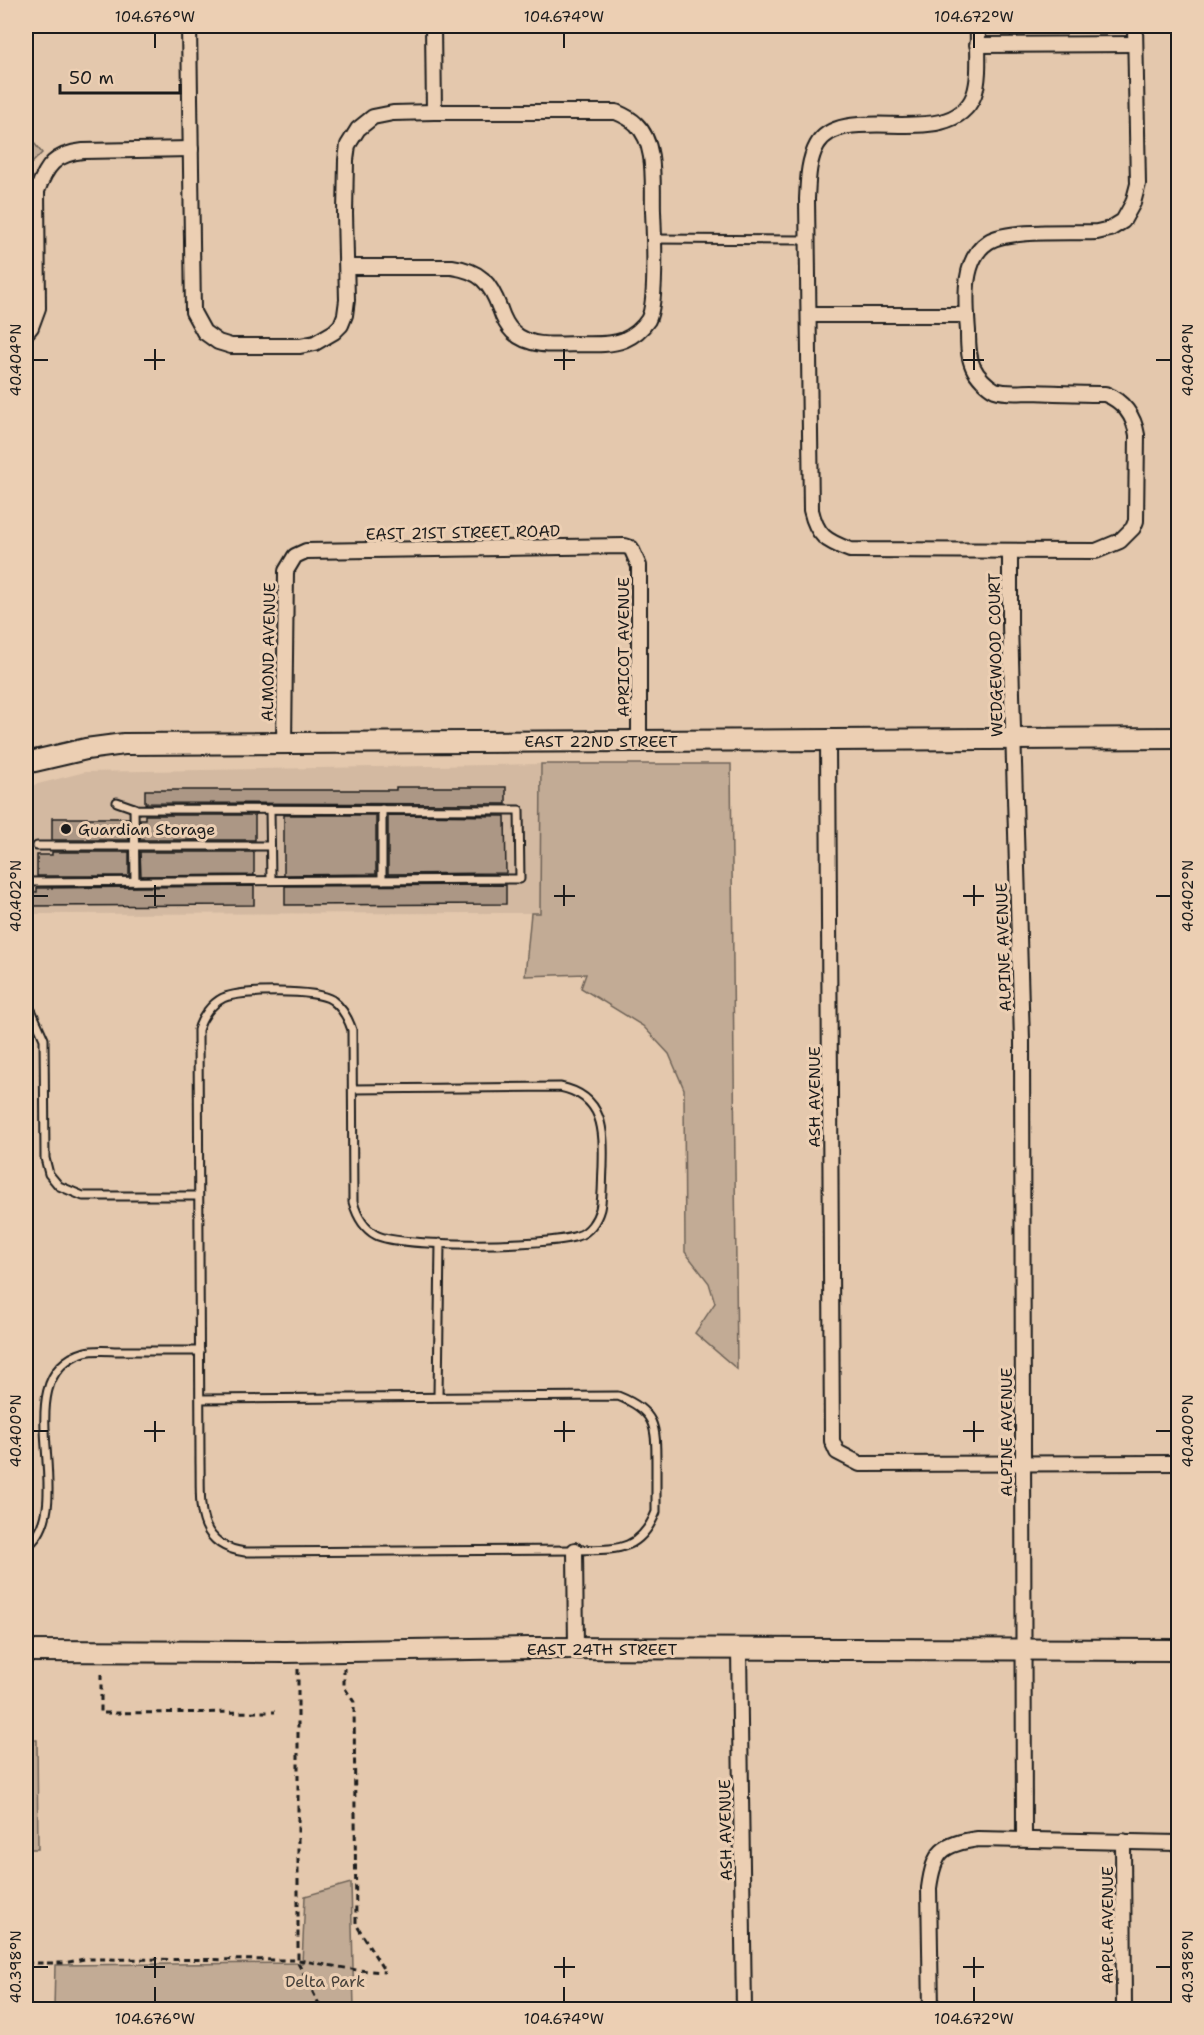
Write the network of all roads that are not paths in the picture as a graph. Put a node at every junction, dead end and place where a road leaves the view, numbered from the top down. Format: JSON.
{"nodes":[{"id":1,"x":189,"y":26,"type":"edge"},
{"id":2,"x":433,"y":26,"type":"edge"},
{"id":3,"x":978,"y":26,"type":"edge"},
{"id":4,"x":1135,"y":26,"type":"edge"},
{"id":5,"x":1135,"y":44,"type":"junction"},
{"id":6,"x":977,"y":45,"type":"junction"},
{"id":7,"x":434,"y":112,"type":"junction"},
{"id":8,"x":191,"y":149,"type":"junction"},
{"id":9,"x":653,"y":239,"type":"junction"},
{"id":10,"x":807,"y":240,"type":"junction"},
{"id":11,"x":347,"y":267,"type":"junction"},
{"id":12,"x":809,"y":315,"type":"junction"},
{"id":13,"x":967,"y":315,"type":"junction"},
{"id":14,"x":26,"y":333,"type":"edge"},
{"id":15,"x":1010,"y":552,"type":"junction"},
{"id":16,"x":635,"y":554,"type":"joint"},
{"id":17,"x":292,"y":562,"type":"joint"},
{"id":18,"x":1013,"y":738,"type":"junction"},
{"id":19,"x":1179,"y":738,"type":"edge"},
{"id":20,"x":639,"y":740,"type":"junction"},
{"id":21,"x":828,"y":740,"type":"junction"},
{"id":22,"x":284,"y":744,"type":"junction"},
{"id":23,"x":26,"y":764,"type":"edge"},
{"id":24,"x":1014,"y":778,"type":"joint"},
{"id":25,"x":117,"y":802,"type":"dead end"},
{"id":26,"x":134,"y":808,"type":"junction"},
{"id":27,"x":270,"y":809,"type":"junction"},
{"id":28,"x":382,"y":809,"type":"junction"},
{"id":29,"x":38,"y":846,"type":"dead end"},
{"id":30,"x":134,"y":846,"type":"junction"},
{"id":31,"x":270,"y":846,"type":"junction"},
{"id":32,"x":271,"y":880,"type":"junction"},
{"id":33,"x":382,"y":880,"type":"junction"},
{"id":34,"x":135,"y":881,"type":"junction"},
{"id":35,"x":26,"y":882,"type":"edge"},
{"id":36,"x":26,"y":1006,"type":"edge"},
{"id":37,"x":353,"y":1089,"type":"junction"},
{"id":38,"x":198,"y":1197,"type":"junction"},
{"id":39,"x":440,"y":1243,"type":"junction"},
{"id":40,"x":200,"y":1351,"type":"junction"},
{"id":41,"x":438,"y":1396,"type":"junction"},
{"id":42,"x":201,"y":1399,"type":"junction"},
{"id":43,"x":1179,"y":1463,"type":"edge"},
{"id":44,"x":1022,"y":1464,"type":"junction"},
{"id":45,"x":26,"y":1547,"type":"edge"},
{"id":46,"x":575,"y":1550,"type":"junction"},
{"id":47,"x":576,"y":1649,"type":"junction"},
{"id":48,"x":739,"y":1650,"type":"junction"},
{"id":49,"x":1024,"y":1650,"type":"junction"},
{"id":50,"x":1179,"y":1650,"type":"edge"},
{"id":51,"x":26,"y":1651,"type":"edge"},
{"id":52,"x":1024,"y":1839,"type":"junction"},
{"id":53,"x":1123,"y":1841,"type":"junction"},
{"id":54,"x":1179,"y":1843,"type":"edge"},
{"id":55,"x":744,"y":2010,"type":"edge"},
{"id":56,"x":931,"y":2010,"type":"edge"},
{"id":57,"x":1124,"y":2010,"type":"edge"}],
"edges":[{"from":1,"to":8,"type":"street"},
{"from":2,"to":7,"type":"street"},
{"from":3,"to":6,"type":"street","name":"WEDGEWOOD COURT"},
{"from":4,"to":5,"type":"street"},
{"from":5,"to":6,"type":"street"},
{"from":5,"to":13,"type":"street"},
{"from":6,"to":10,"type":"street","name":"WEDGEWOOD COURT"},
{"from":7,"to":9,"type":"street"},
{"from":7,"to":11,"type":"street"},
{"from":8,"to":11,"type":"street"},
{"from":8,"to":14,"type":"street"},
{"from":9,"to":10,"type":"lane"},
{"from":9,"to":11,"type":"street"},
{"from":10,"to":12,"type":"street","name":"WEDGEWOOD COURT"},
{"from":12,"to":13,"type":"street"},
{"from":12,"to":15,"type":"street","name":"WEDGEWOOD COURT"},
{"from":13,"to":15,"type":"street"},
{"from":15,"to":18,"type":"street","name":"WEDGEWOOD COURT"},
{"from":16,"to":17,"type":"street","name":"EAST 21ST STREET ROAD"},
{"from":16,"to":20,"type":"street","name":"APRICOT AVENUE"},
{"from":17,"to":22,"type":"street","name":"ALMOND AVENUE"},
{"from":18,"to":19,"type":"street","name":"EAST 22ND STREET"},
{"from":18,"to":21,"type":"street","name":"EAST 22ND STREET"},
{"from":18,"to":24,"type":"street","name":"WEDGEWOOD COURT"},
{"from":20,"to":21,"type":"street","name":"EAST 22ND STREET"},
{"from":20,"to":22,"type":"street","name":"EAST 22ND STREET"},
{"from":21,"to":44,"type":"street","name":"ASH AVENUE"},
{"from":22,"to":23,"type":"street","name":"EAST 22ND STREET"},
{"from":24,"to":44,"type":"street","name":"ALPINE AVENUE"},
{"from":25,"to":26,"type":"lane"},
{"from":26,"to":27,"type":"lane"},
{"from":26,"to":30,"type":"lane"},
{"from":27,"to":28,"type":"lane"},
{"from":27,"to":31,"type":"lane"},
{"from":28,"to":33,"type":"lane"},
{"from":28,"to":33,"type":"lane"},
{"from":29,"to":30,"type":"lane"},
{"from":30,"to":31,"type":"lane"},
{"from":30,"to":34,"type":"lane"},
{"from":31,"to":32,"type":"lane"},
{"from":32,"to":33,"type":"lane"},
{"from":32,"to":34,"type":"lane"},
{"from":34,"to":35,"type":"lane"},
{"from":36,"to":38,"type":"lane"},
{"from":37,"to":38,"type":"lane"},
{"from":37,"to":39,"type":"lane"},
{"from":37,"to":39,"type":"lane"},
{"from":38,"to":40,"type":"lane"},
{"from":39,"to":41,"type":"lane"},
{"from":40,"to":42,"type":"lane"},
{"from":40,"to":45,"type":"lane"},
{"from":41,"to":42,"type":"lane"},
{"from":41,"to":46,"type":"lane"},
{"from":42,"to":46,"type":"lane"},
{"from":43,"to":44,"type":"street"},
{"from":44,"to":49,"type":"street","name":"ALPINE AVENUE"},
{"from":46,"to":47,"type":"street"},
{"from":47,"to":48,"type":"street","name":"EAST 24TH STREET"},
{"from":47,"to":51,"type":"street","name":"EAST 24TH STREET"},
{"from":48,"to":49,"type":"street","name":"EAST 24TH STREET"},
{"from":48,"to":55,"type":"street","name":"ASH AVENUE"},
{"from":49,"to":50,"type":"street","name":"EAST 24TH STREET"},
{"from":49,"to":52,"type":"street","name":"ALPINE AVENUE"},
{"from":52,"to":53,"type":"street"},
{"from":52,"to":56,"type":"street"},
{"from":53,"to":54,"type":"street"},
{"from":53,"to":57,"type":"street","name":"APPLE AVENUE"}]}
